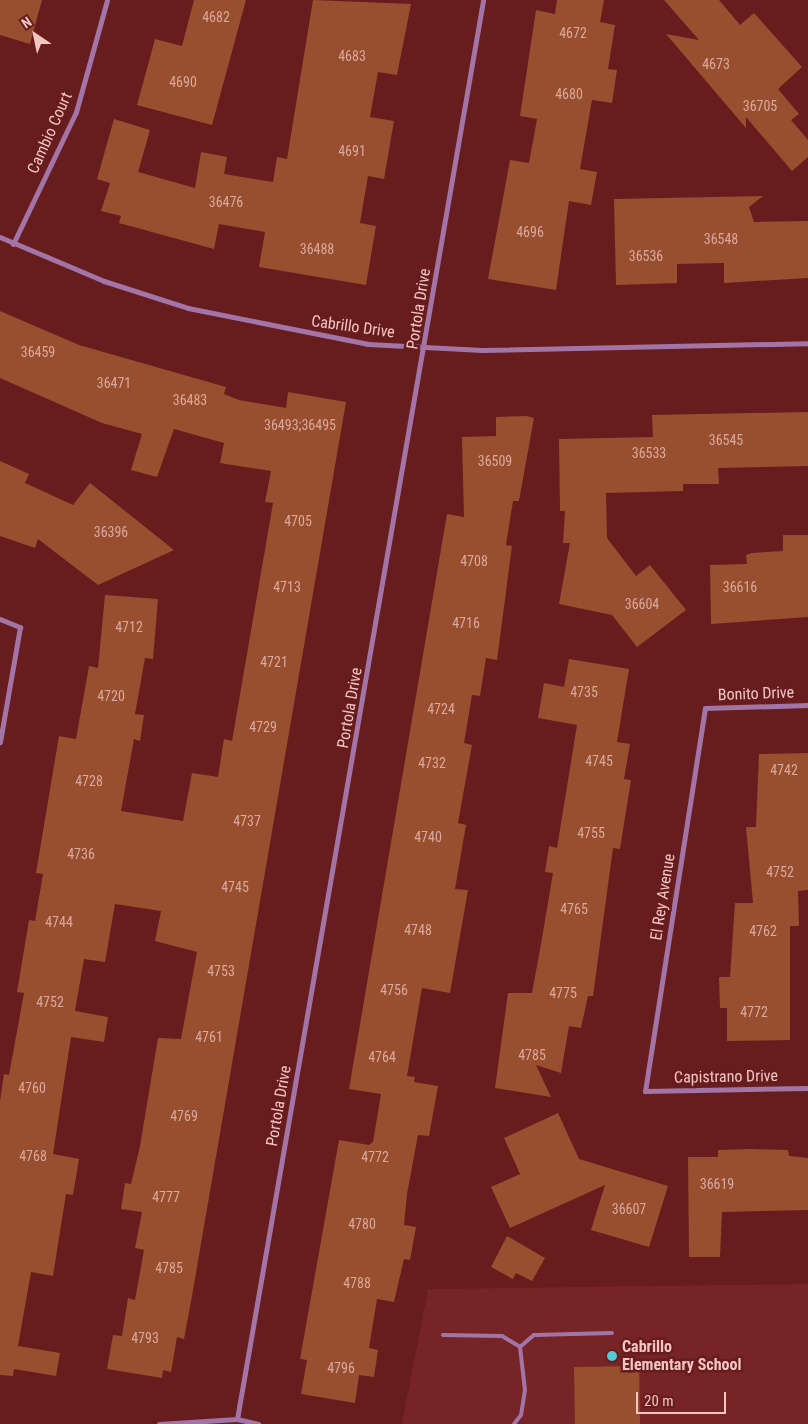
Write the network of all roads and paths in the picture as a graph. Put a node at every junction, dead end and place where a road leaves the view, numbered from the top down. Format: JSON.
{"nodes":[{"id":1,"x":107,"y":0,"type":"edge"},
{"id":2,"x":483,"y":0,"type":"edge"},
{"id":3,"x":0,"y":237,"type":"edge"},
{"id":4,"x":13,"y":244,"type":"junction"},
{"id":5,"x":808,"y":343,"type":"edge"},
{"id":6,"x":426,"y":349,"type":"junction"},
{"id":7,"x":0,"y":619,"type":"edge"},
{"id":8,"x":808,"y":705,"type":"edge"},
{"id":9,"x":705,"y":708,"type":"joint"},
{"id":10,"x":0,"y":742,"type":"edge"},
{"id":11,"x":808,"y":1088,"type":"edge"},
{"id":12,"x":645,"y":1091,"type":"joint"},
{"id":13,"x":612,"y":1333,"type":"dead end"},
{"id":14,"x":443,"y":1335,"type":"dead end"},
{"id":15,"x":520,"y":1346,"type":"junction"},
{"id":16,"x":237,"y":1419,"type":"junction"},
{"id":17,"x":159,"y":1424,"type":"edge"},
{"id":18,"x":258,"y":1424,"type":"edge"},
{"id":19,"x":514,"y":1424,"type":"edge"}],
"edges":[{"from":1,"to":4,"type":"street","name":"Cambio Court"},
{"from":2,"to":6,"type":"street","name":"Portola Drive"},
{"from":3,"to":4,"type":"street","name":"Cabrillo Drive"},
{"from":4,"to":6,"type":"street","name":"Cabrillo Drive"},
{"from":5,"to":6,"type":"street","name":"Cabrillo Drive"},
{"from":6,"to":16,"type":"street","name":"Portola Drive"},
{"from":7,"to":10,"type":"street"},
{"from":8,"to":9,"type":"street","name":"Bonito Drive"},
{"from":9,"to":12,"type":"street","name":"El Rey Avenue"},
{"from":11,"to":12,"type":"street","name":"Capistrano Drive"},
{"from":13,"to":15,"type":"lane"},
{"from":14,"to":15,"type":"lane"},
{"from":15,"to":19,"type":"lane"},
{"from":16,"to":17,"type":"street"},
{"from":16,"to":18,"type":"street"}]}
